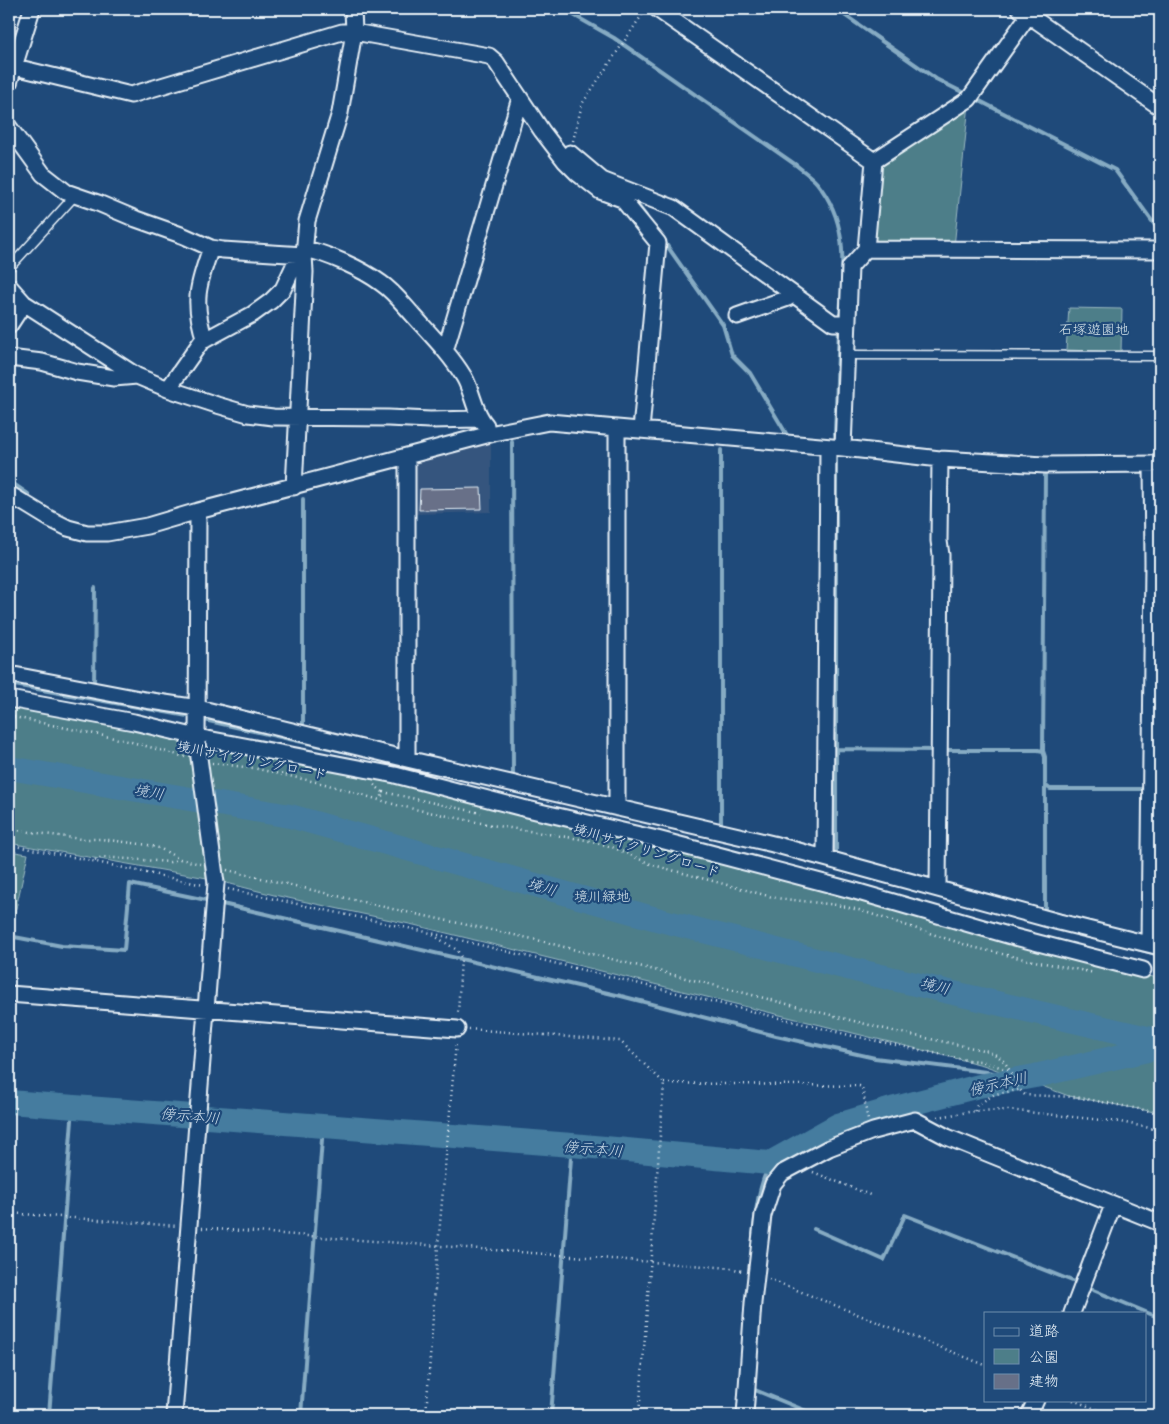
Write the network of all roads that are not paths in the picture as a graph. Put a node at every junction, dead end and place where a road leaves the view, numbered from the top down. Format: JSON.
{"nodes":[{"id":1,"x":32,"y":9,"type":"edge"},
{"id":2,"x":353,"y":9,"type":"edge"},
{"id":3,"x":657,"y":9,"type":"edge"},
{"id":4,"x":1028,"y":11,"type":"edge"},
{"id":5,"x":354,"y":32,"type":"junction"},
{"id":6,"x":12,"y":66,"type":"edge"},
{"id":7,"x":9,"y":83,"type":"edge"},
{"id":8,"x":520,"y":98,"type":"junction"},
{"id":9,"x":1160,"y":107,"type":"edge"},
{"id":10,"x":9,"y":128,"type":"edge"},
{"id":11,"x":570,"y":153,"type":"road end"},
{"id":12,"x":874,"y":161,"type":"junction"},
{"id":13,"x":73,"y":195,"type":"junction"},
{"id":14,"x":625,"y":195,"type":"junction"},
{"id":15,"x":211,"y":248,"type":"junction"},
{"id":16,"x":866,"y":249,"type":"junction"},
{"id":17,"x":1160,"y":250,"type":"edge"},
{"id":18,"x":302,"y":253,"type":"junction"},
{"id":19,"x":9,"y":268,"type":"edge"},
{"id":20,"x":9,"y":286,"type":"edge"},
{"id":21,"x":792,"y":294,"type":"junction"},
{"id":22,"x":24,"y":303,"type":"junction"},
{"id":23,"x":737,"y":316,"type":"dead end"},
{"id":24,"x":847,"y":323,"type":"junction"},
{"id":25,"x":9,"y":326,"type":"edge"},
{"id":26,"x":205,"y":340,"type":"junction"},
{"id":27,"x":445,"y":351,"type":"junction"},
{"id":28,"x":846,"y":355,"type":"junction"},
{"id":29,"x":1160,"y":356,"type":"edge"},
{"id":30,"x":9,"y":358,"type":"edge"},
{"id":31,"x":137,"y":376,"type":"junction"},
{"id":32,"x":168,"y":389,"type":"junction"},
{"id":33,"x":298,"y":418,"type":"junction"},
{"id":34,"x":479,"y":419,"type":"junction"},
{"id":35,"x":617,"y":428,"type":"junction"},
{"id":36,"x":641,"y":430,"type":"junction"},
{"id":37,"x":494,"y":433,"type":"junction"},
{"id":38,"x":835,"y":448,"type":"junction"},
{"id":39,"x":407,"y":458,"type":"junction"},
{"id":40,"x":940,"y":460,"type":"junction"},
{"id":41,"x":1156,"y":464,"type":"edge"},
{"id":42,"x":294,"y":487,"type":"junction"},
{"id":43,"x":9,"y":494,"type":"edge"},
{"id":44,"x":198,"y":511,"type":"junction"},
{"id":45,"x":9,"y":674,"type":"edge"},
{"id":46,"x":9,"y":699,"type":"edge"},
{"id":47,"x":198,"y":708,"type":"junction"},
{"id":48,"x":197,"y":736,"type":"junction"},
{"id":49,"x":407,"y":759,"type":"junction"},
{"id":50,"x":616,"y":808,"type":"junction"},
{"id":51,"x":825,"y":857,"type":"junction"},
{"id":52,"x":938,"y":888,"type":"junction"},
{"id":53,"x":1154,"y":945,"type":"edge"},
{"id":54,"x":1143,"y":970,"type":"road end"},
{"id":55,"x":9,"y":994,"type":"edge"},
{"id":56,"x":206,"y":1010,"type":"junction"},
{"id":57,"x":457,"y":1028,"type":"road end"},
{"id":58,"x":1113,"y":1205,"type":"junction"},
{"id":59,"x":1160,"y":1223,"type":"edge"},
{"id":60,"x":1072,"y":1312,"type":"edge"},
{"id":61,"x":1035,"y":1402,"type":"edge"},
{"id":62,"x":174,"y":1415,"type":"edge"},
{"id":63,"x":745,"y":1415,"type":"edge"},
{"id":64,"x":1029,"y":1415,"type":"edge"}],
"edges":[{"from":1,"to":6,"type":"street"},
{"from":2,"to":5,"type":"street"},
{"from":3,"to":12,"type":"street"},
{"from":4,"to":9,"type":"street"},
{"from":4,"to":12,"type":"street"},
{"from":5,"to":6,"type":"street"},
{"from":5,"to":8,"type":"street"},
{"from":5,"to":18,"type":"street"},
{"from":6,"to":7,"type":"street"},
{"from":8,"to":14,"type":"street"},
{"from":8,"to":27,"type":"street"},
{"from":10,"to":13,"type":"street"},
{"from":11,"to":14,"type":"street"},
{"from":12,"to":16,"type":"street"},
{"from":13,"to":15,"type":"street"},
{"from":13,"to":19,"type":"lane"},
{"from":14,"to":21,"type":"street"},
{"from":14,"to":36,"type":"street"},
{"from":15,"to":18,"type":"street"},
{"from":15,"to":26,"type":"street"},
{"from":16,"to":17,"type":"street"},
{"from":16,"to":24,"type":"street"},
{"from":18,"to":26,"type":"street"},
{"from":18,"to":27,"type":"street"},
{"from":18,"to":33,"type":"street"},
{"from":20,"to":22,"type":"street"},
{"from":21,"to":23,"type":"street"},
{"from":21,"to":24,"type":"street"},
{"from":22,"to":25,"type":"street"},
{"from":22,"to":31,"type":"street"},
{"from":24,"to":28,"type":"street"},
{"from":26,"to":32,"type":"street"},
{"from":27,"to":34,"type":"street"},
{"from":28,"to":29,"type":"lane"},
{"from":28,"to":38,"type":"street"},
{"from":30,"to":31,"type":"street"},
{"from":31,"to":32,"type":"street"},
{"from":32,"to":33,"type":"street"},
{"from":33,"to":34,"type":"street"},
{"from":33,"to":42,"type":"street"},
{"from":34,"to":37,"type":"street"},
{"from":35,"to":36,"type":"street"},
{"from":35,"to":37,"type":"street"},
{"from":35,"to":50,"type":"street"},
{"from":36,"to":38,"type":"street"},
{"from":37,"to":39,"type":"street"},
{"from":38,"to":40,"type":"street"},
{"from":38,"to":51,"type":"street"},
{"from":39,"to":42,"type":"street"},
{"from":39,"to":49,"type":"street"},
{"from":40,"to":41,"type":"street"},
{"from":40,"to":52,"type":"street"},
{"from":41,"to":53,"type":"street"},
{"from":42,"to":44,"type":"street"},
{"from":43,"to":44,"type":"street"},
{"from":44,"to":47,"type":"street"},
{"from":45,"to":47,"type":"street"},
{"from":46,"to":48,"type":"street"},
{"from":47,"to":48,"type":"street"},
{"from":47,"to":49,"type":"street"},
{"from":48,"to":54,"type":"street"},
{"from":48,"to":56,"type":"street","bridge":true},
{"from":49,"to":50,"type":"street"},
{"from":50,"to":51,"type":"street"},
{"from":51,"to":52,"type":"street"},
{"from":52,"to":53,"type":"street"},
{"from":55,"to":56,"type":"street"},
{"from":56,"to":57,"type":"street"},
{"from":56,"to":62,"type":"street"},
{"from":58,"to":59,"type":"street"},
{"from":58,"to":60,"type":"street"},
{"from":58,"to":63,"type":"street"},
{"from":61,"to":64,"type":"street"}]}
